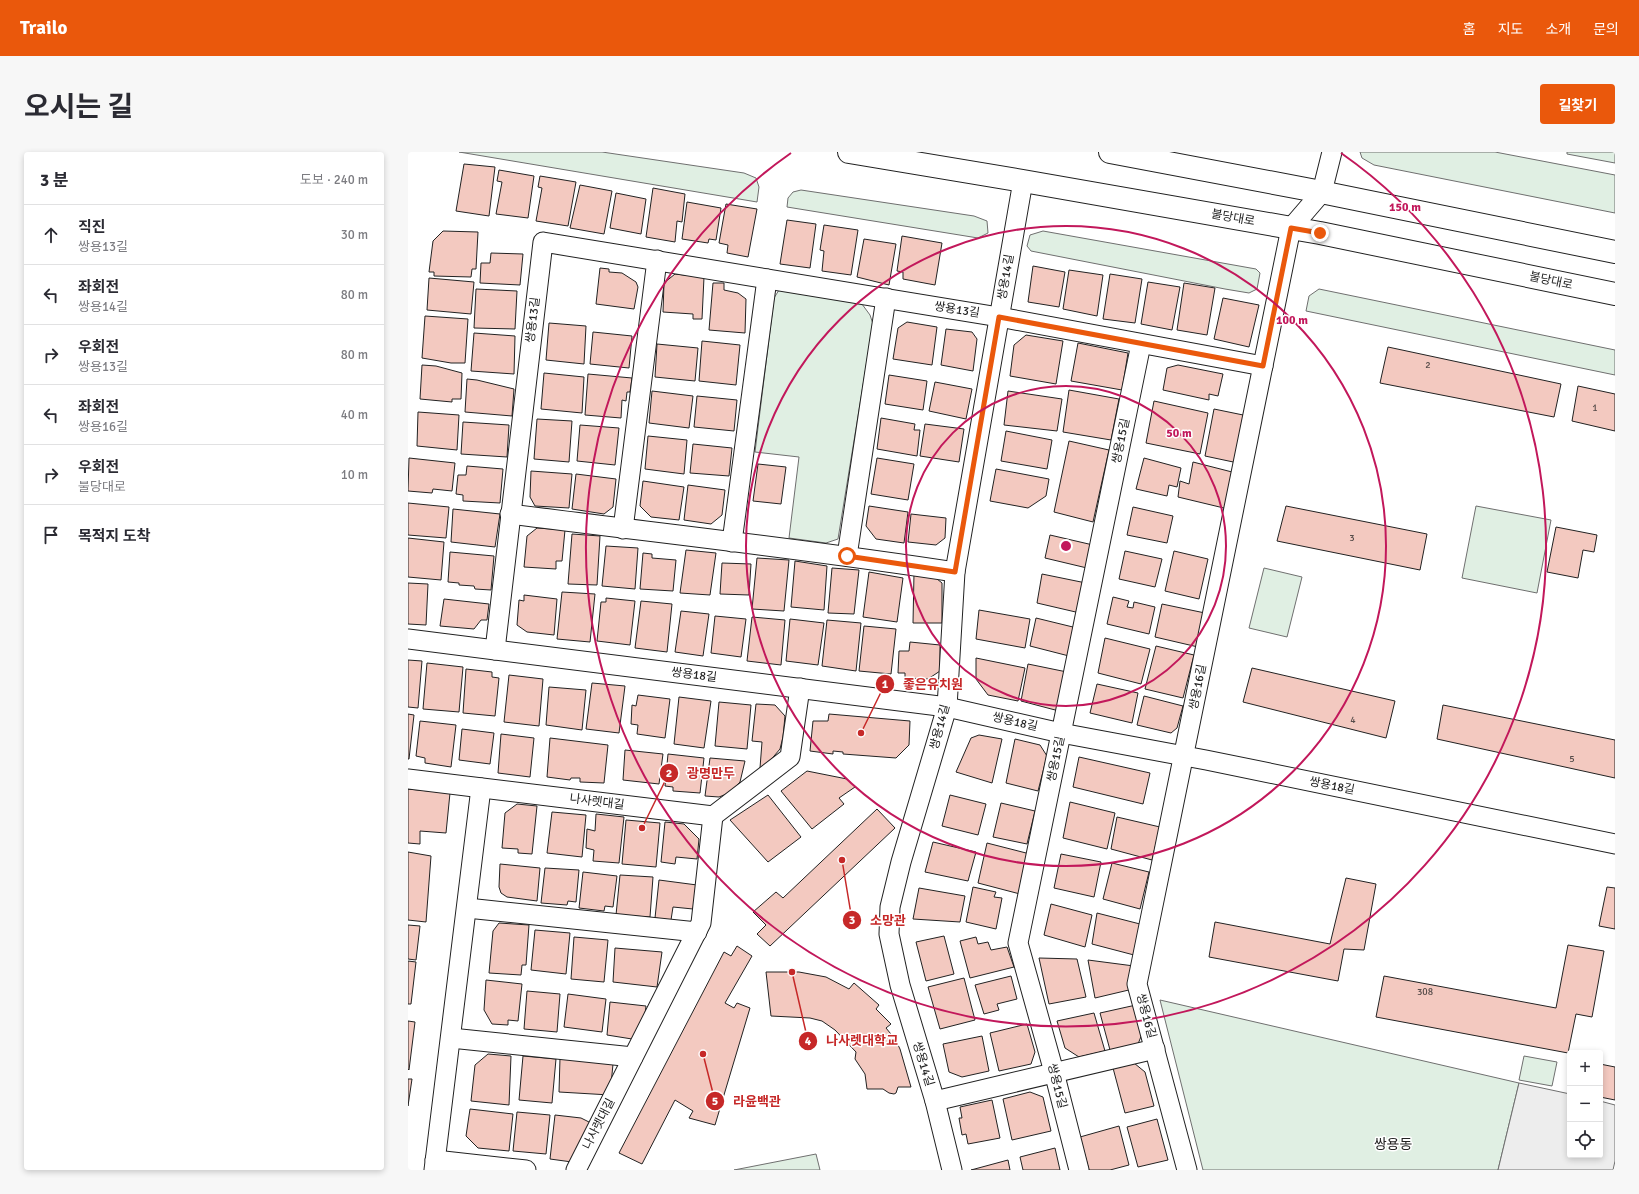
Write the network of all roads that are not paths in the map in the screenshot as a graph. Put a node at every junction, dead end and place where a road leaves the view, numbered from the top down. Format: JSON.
{"nodes":[{"id":1,"x":849,"y":152,"type":"edge"},
{"id":2,"x":1110,"y":152,"type":"edge"},
{"id":3,"x":1332,"y":152,"type":"edge"},
{"id":4,"x":1023,"y":181,"type":"junction"},
{"id":5,"x":1315,"y":200,"type":"junction"},
{"id":6,"x":1291,"y":228,"type":"junction"},
{"id":7,"x":1615,"y":252,"type":"edge"},
{"id":8,"x":658,"y":260,"type":"junction"},
{"id":9,"x":767,"y":279,"type":"junction"},
{"id":10,"x":1615,"y":294,"type":"edge"},
{"id":11,"x":886,"y":298,"type":"junction"},
{"id":12,"x":999,"y":317,"type":"junction"},
{"id":13,"x":1141,"y":344,"type":"junction"},
{"id":14,"x":1263,"y":366,"type":"junction"},
{"id":15,"x":510,"y":514,"type":"junction"},
{"id":16,"x":623,"y":529,"type":"junction"},
{"id":17,"x":732,"y":542,"type":"junction"},
{"id":18,"x":847,"y":556,"type":"junction"},
{"id":19,"x":955,"y":572,"type":"junction"},
{"id":20,"x":408,"y":640,"type":"edge"},
{"id":21,"x":495,"y":650,"type":"junction"},
{"id":22,"x":800,"y":688,"type":"junction"},
{"id":23,"x":947,"y":707,"type":"junction"},
{"id":24,"x":1062,"y":733,"type":"junction"},
{"id":25,"x":1184,"y":756,"type":"junction"},
{"id":26,"x":408,"y":779,"type":"edge"},
{"id":27,"x":482,"y":788,"type":"junction"},
{"id":28,"x":713,"y":816,"type":"junction"},
{"id":29,"x":1615,"y":844,"type":"edge"},
{"id":30,"x":467,"y":908,"type":"junction"},
{"id":31,"x":697,"y":932,"type":"junction"},
{"id":32,"x":451,"y":1038,"type":"junction"},
{"id":33,"x":1155,"y":1049,"type":"junction"},
{"id":34,"x":633,"y":1057,"type":"junction"},
{"id":35,"x":1054,"y":1072,"type":"junction"},
{"id":36,"x":934,"y":1101,"type":"junction"},
{"id":37,"x":435,"y":1165,"type":"edge"},
{"id":38,"x":526,"y":1170,"type":"edge"},
{"id":39,"x":576,"y":1170,"type":"edge"},
{"id":40,"x":952,"y":1170,"type":"edge"},
{"id":41,"x":1079,"y":1170,"type":"edge"},
{"id":42,"x":1187,"y":1170,"type":"edge"}],
"edges":[{"from":1,"to":4,"type":"main road","name":"불당대로"},
{"from":2,"to":5,"type":"main road"},
{"from":3,"to":5,"type":"street"},
{"from":4,"to":6,"type":"main road","name":"불당대로"},
{"from":4,"to":12,"type":"street","name":"쌍용14길"},
{"from":5,"to":6,"type":"street","name":"쌍용16길"},
{"from":5,"to":7,"type":"main road"},
{"from":6,"to":10,"type":"main road","name":"불당대로"},
{"from":6,"to":14,"type":"street","name":"쌍용16길"},
{"from":8,"to":9,"type":"street","name":"쌍용13길"},
{"from":8,"to":15,"type":"street","name":"쌍용13길"},
{"from":8,"to":16,"type":"street"},
{"from":9,"to":11,"type":"street","name":"쌍용13길"},
{"from":9,"to":17,"type":"street"},
{"from":11,"to":12,"type":"street","name":"쌍용13길"},
{"from":11,"to":18,"type":"street"},
{"from":12,"to":13,"type":"street","name":"쌍용13길"},
{"from":12,"to":19,"type":"street","name":"쌍용14길"},
{"from":13,"to":14,"type":"street","name":"쌍용13길"},
{"from":13,"to":24,"type":"street","name":"쌍용15길"},
{"from":14,"to":25,"type":"street","name":"쌍용16길"},
{"from":15,"to":16,"type":"street"},
{"from":15,"to":21,"type":"street","name":"쌍용13길"},
{"from":16,"to":17,"type":"street"},
{"from":17,"to":18,"type":"street"},
{"from":18,"to":19,"type":"street"},
{"from":19,"to":23,"type":"street","name":"쌍용14길"},
{"from":20,"to":21,"type":"street","name":"쌍용18길"},
{"from":21,"to":22,"type":"street","name":"쌍용18길"},
{"from":22,"to":23,"type":"street","name":"쌍용18길"},
{"from":22,"to":28,"type":"street"},
{"from":23,"to":24,"type":"street","name":"쌍용18길"},
{"from":23,"to":36,"type":"street","name":"쌍용14길"},
{"from":24,"to":25,"type":"street","name":"쌍용18길"},
{"from":24,"to":35,"type":"street","name":"쌍용15길"},
{"from":25,"to":29,"type":"street","name":"쌍용18길"},
{"from":25,"to":33,"type":"street","name":"쌍용16길"},
{"from":26,"to":27,"type":"street","name":"나사렛대길"},
{"from":27,"to":28,"type":"street","name":"나사렛대길"},
{"from":27,"to":30,"type":"street"},
{"from":28,"to":31,"type":"street","name":"나사렛대길"},
{"from":30,"to":31,"type":"street"},
{"from":30,"to":32,"type":"street"},
{"from":31,"to":34,"type":"street","name":"나사렛대길"},
{"from":32,"to":34,"type":"street"},
{"from":32,"to":37,"type":"street"},
{"from":33,"to":35,"type":"street"},
{"from":33,"to":42,"type":"street","name":"쌍용16길"},
{"from":34,"to":39,"type":"street","name":"나사렛대길"},
{"from":35,"to":36,"type":"street"},
{"from":35,"to":41,"type":"street","name":"쌍용15길"},
{"from":36,"to":40,"type":"street","name":"쌍용14길"},
{"from":37,"to":38,"type":"street"}]}
